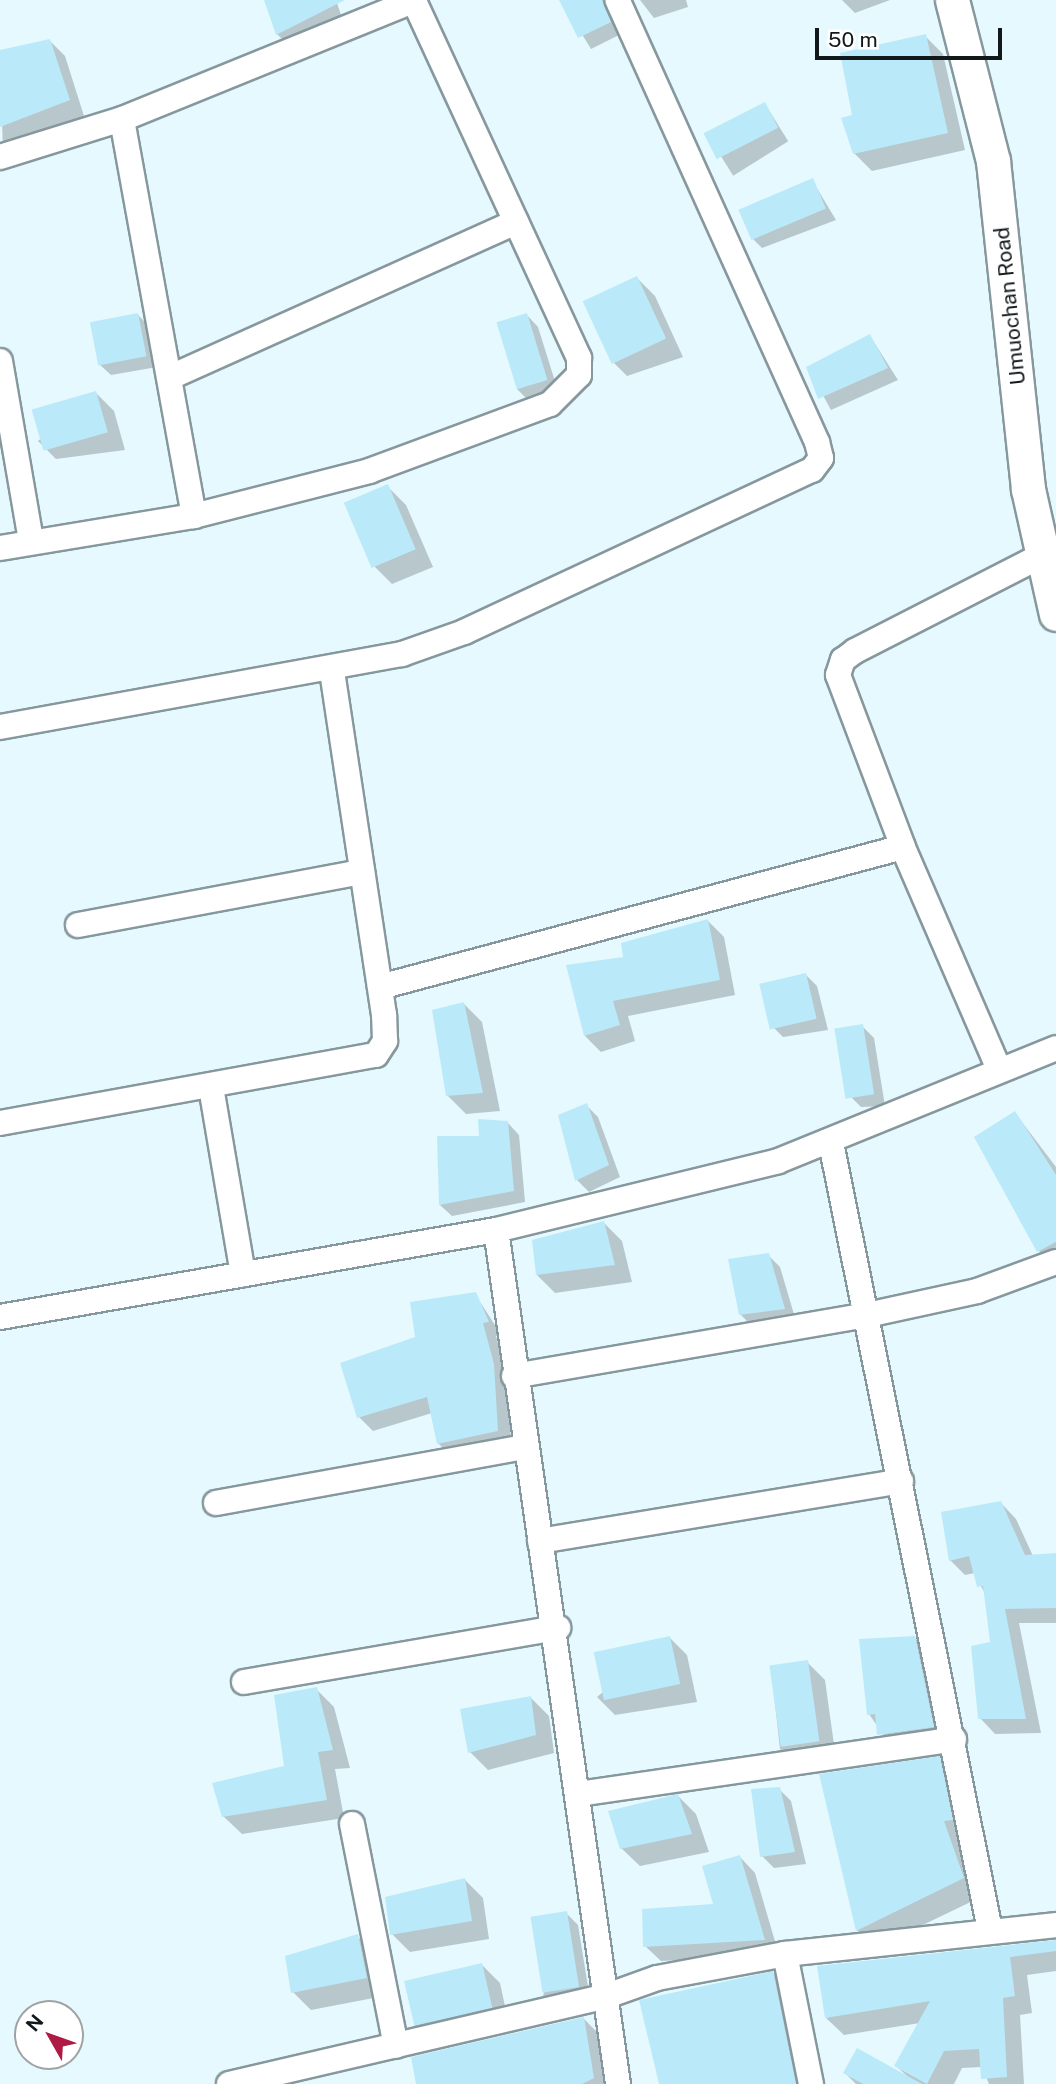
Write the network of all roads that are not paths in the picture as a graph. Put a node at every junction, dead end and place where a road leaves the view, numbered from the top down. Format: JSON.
{"nodes":[{"id":1,"x":414,"y":0,"type":"edge"},
{"id":2,"x":617,"y":0,"type":"edge"},
{"id":3,"x":952,"y":0,"type":"edge"},
{"id":4,"x":122,"y":119,"type":"junction"},
{"id":5,"x":0,"y":157,"type":"edge"},
{"id":6,"x":516,"y":222,"type":"junction"},
{"id":7,"x":0,"y":361,"type":"edge"},
{"id":8,"x":173,"y":376,"type":"junction"},
{"id":9,"x":194,"y":516,"type":"junction"},
{"id":10,"x":31,"y":541,"type":"junction"},
{"id":11,"x":0,"y":548,"type":"edge"},
{"id":12,"x":1040,"y":557,"type":"junction"},
{"id":13,"x":1056,"y":614,"type":"edge"},
{"id":14,"x":332,"y":671,"type":"junction"},
{"id":15,"x":0,"y":727,"type":"edge"},
{"id":16,"x":903,"y":847,"type":"junction"},
{"id":17,"x":362,"y":872,"type":"junction"},
{"id":18,"x":78,"y":925,"type":"dead end"},
{"id":19,"x":380,"y":987,"type":"junction"},
{"id":20,"x":1056,"y":1048,"type":"edge"},
{"id":21,"x":998,"y":1067,"type":"junction"},
{"id":22,"x":211,"y":1087,"type":"junction"},
{"id":23,"x":0,"y":1123,"type":"edge"},
{"id":24,"x":831,"y":1143,"type":"junction"},
{"id":25,"x":496,"y":1230,"type":"junction"},
{"id":26,"x":1056,"y":1262,"type":"edge"},
{"id":27,"x":243,"y":1274,"type":"junction"},
{"id":28,"x":867,"y":1315,"type":"junction"},
{"id":29,"x":0,"y":1317,"type":"edge"},
{"id":30,"x":514,"y":1376,"type":"junction"},
{"id":31,"x":525,"y":1447,"type":"junction"},
{"id":32,"x":901,"y":1480,"type":"junction"},
{"id":33,"x":216,"y":1503,"type":"dead end"},
{"id":34,"x":540,"y":1541,"type":"junction"},
{"id":35,"x":558,"y":1628,"type":"junction"},
{"id":36,"x":244,"y":1682,"type":"dead end"},
{"id":37,"x":954,"y":1738,"type":"junction"},
{"id":38,"x":579,"y":1794,"type":"junction"},
{"id":39,"x":352,"y":1824,"type":"dead end"},
{"id":40,"x":1056,"y":1925,"type":"edge"},
{"id":41,"x":990,"y":1930,"type":"junction"},
{"id":42,"x":785,"y":1954,"type":"junction"},
{"id":43,"x":604,"y":1997,"type":"junction"},
{"id":44,"x":396,"y":2046,"type":"junction"},
{"id":45,"x":229,"y":2084,"type":"edge"},
{"id":46,"x":618,"y":2084,"type":"edge"},
{"id":47,"x":811,"y":2084,"type":"edge"}],
"edges":[{"from":1,"to":4,"type":"street"},
{"from":1,"to":6,"type":"street"},
{"from":2,"to":14,"type":"street"},
{"from":3,"to":12,"type":"street","name":"Umuochan Road"},
{"from":4,"to":5,"type":"street"},
{"from":4,"to":8,"type":"street"},
{"from":6,"to":8,"type":"street"},
{"from":6,"to":9,"type":"street"},
{"from":7,"to":10,"type":"street"},
{"from":8,"to":9,"type":"street"},
{"from":9,"to":10,"type":"street"},
{"from":10,"to":11,"type":"street"},
{"from":12,"to":13,"type":"street","name":"Umuochan Road"},
{"from":12,"to":16,"type":"street"},
{"from":14,"to":15,"type":"street"},
{"from":14,"to":17,"type":"street"},
{"from":16,"to":19,"type":"street"},
{"from":16,"to":21,"type":"street"},
{"from":17,"to":18,"type":"street"},
{"from":17,"to":19,"type":"street"},
{"from":19,"to":22,"type":"street"},
{"from":20,"to":21,"type":"street"},
{"from":21,"to":24,"type":"street"},
{"from":22,"to":23,"type":"street"},
{"from":22,"to":27,"type":"street"},
{"from":24,"to":25,"type":"street"},
{"from":24,"to":28,"type":"street"},
{"from":25,"to":27,"type":"street"},
{"from":25,"to":30,"type":"street"},
{"from":26,"to":28,"type":"street"},
{"from":27,"to":29,"type":"street"},
{"from":28,"to":30,"type":"street"},
{"from":28,"to":32,"type":"street"},
{"from":30,"to":31,"type":"street"},
{"from":31,"to":33,"type":"street"},
{"from":31,"to":34,"type":"street"},
{"from":32,"to":34,"type":"street"},
{"from":32,"to":37,"type":"street"},
{"from":34,"to":35,"type":"street"},
{"from":35,"to":36,"type":"street"},
{"from":35,"to":38,"type":"street"},
{"from":37,"to":38,"type":"street"},
{"from":37,"to":41,"type":"street"},
{"from":38,"to":43,"type":"street"},
{"from":39,"to":44,"type":"street"},
{"from":40,"to":41,"type":"street"},
{"from":41,"to":42,"type":"street"},
{"from":42,"to":43,"type":"street"},
{"from":42,"to":47,"type":"street"},
{"from":43,"to":44,"type":"street"},
{"from":43,"to":46,"type":"street"},
{"from":44,"to":45,"type":"street"}]}
